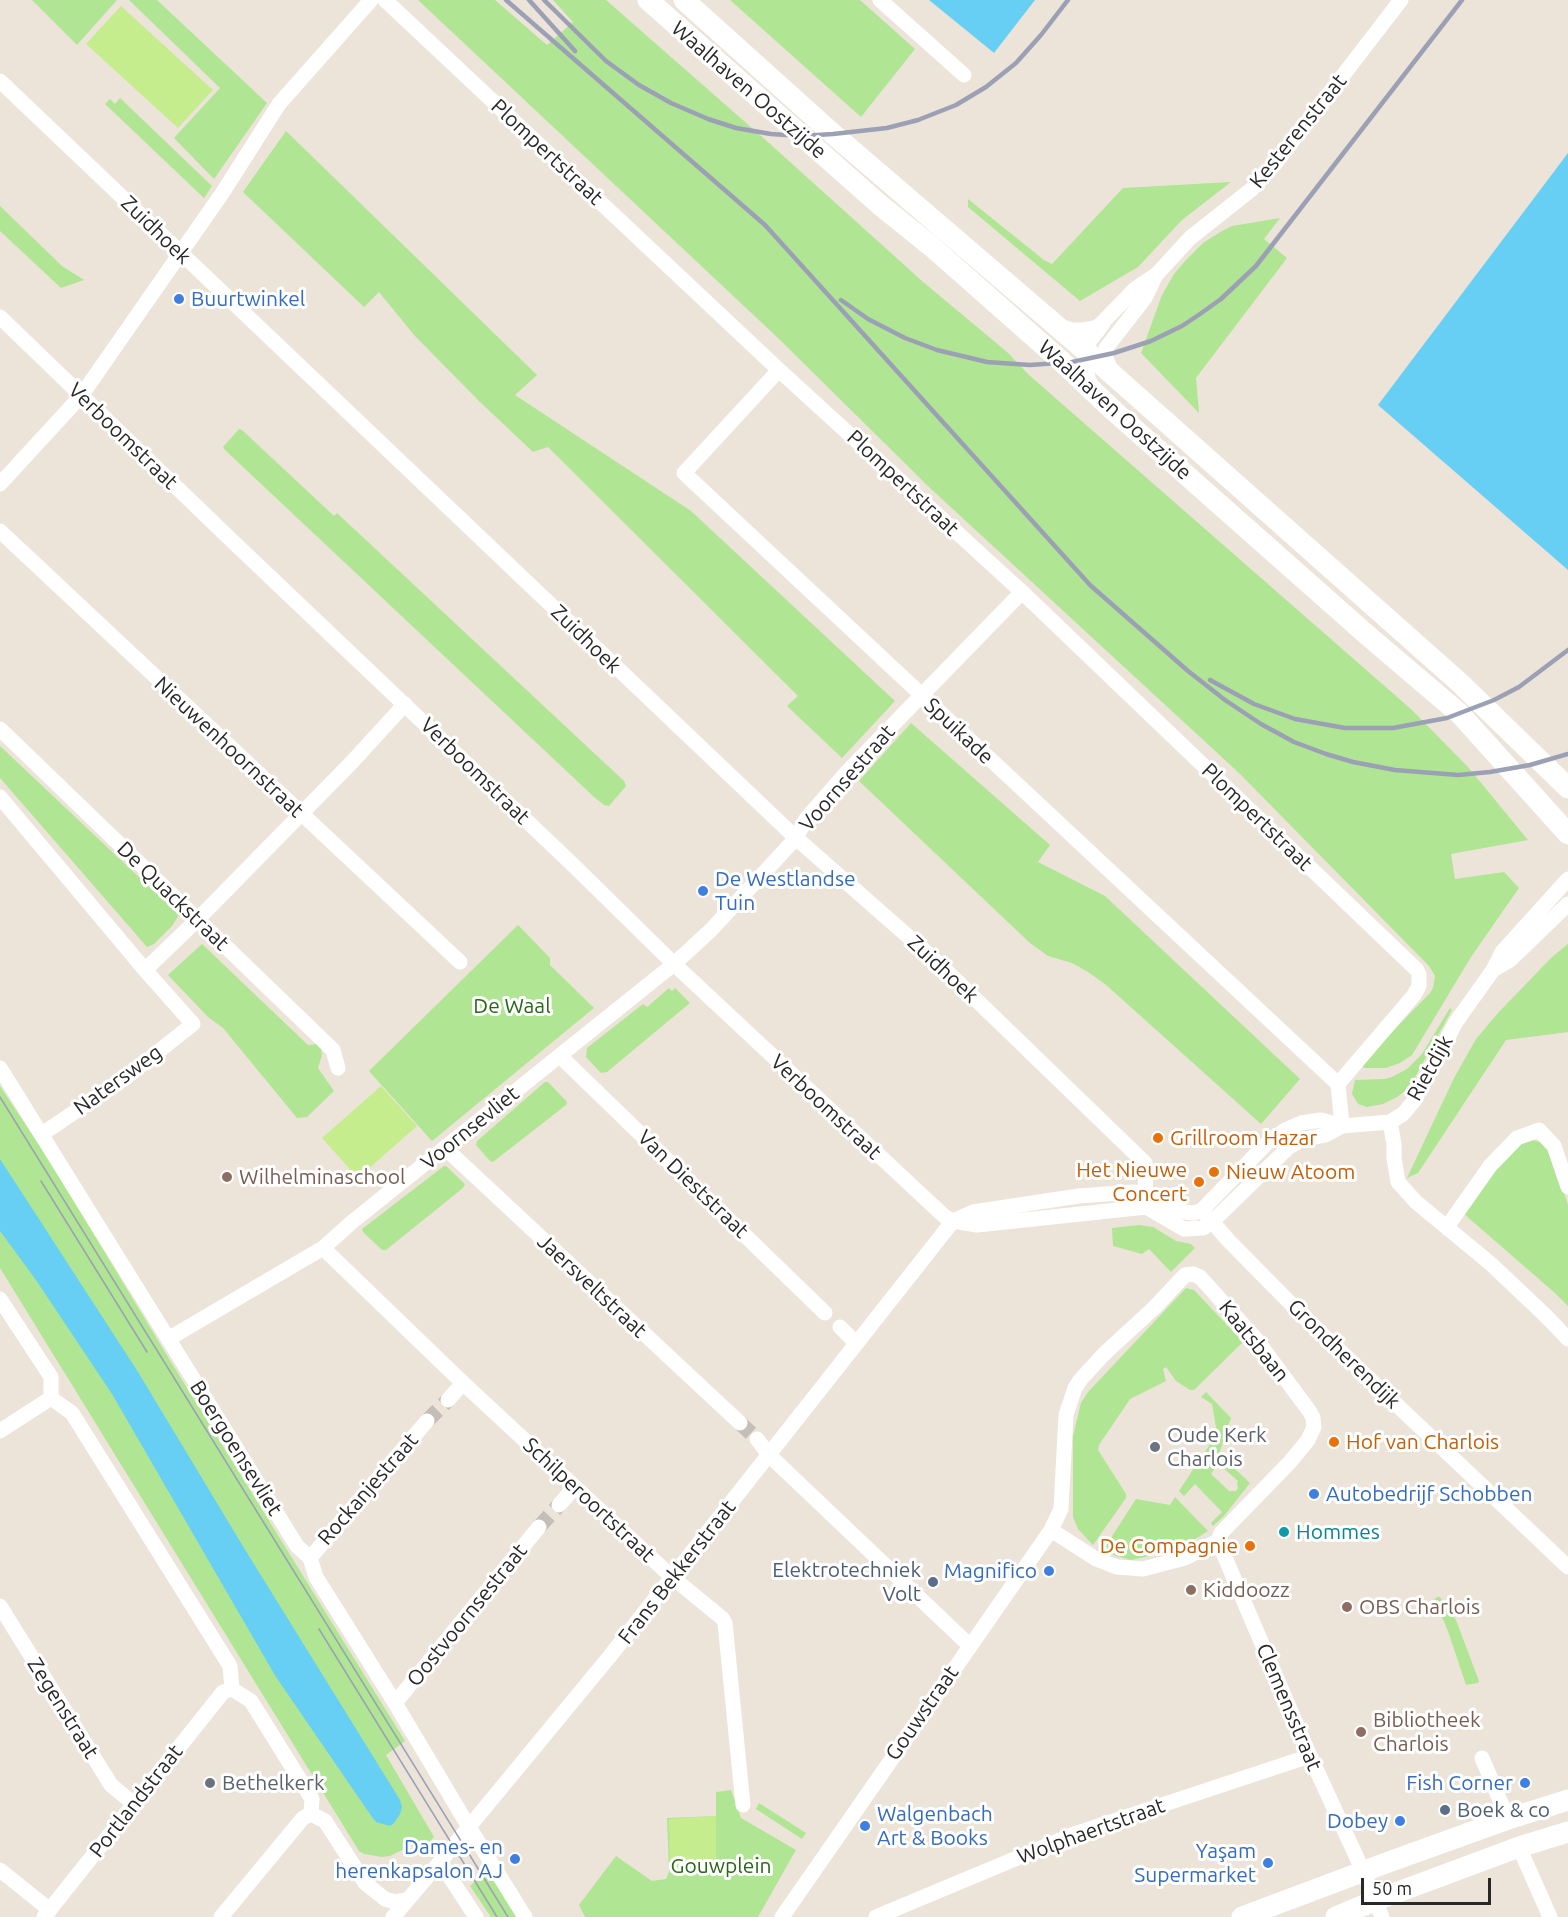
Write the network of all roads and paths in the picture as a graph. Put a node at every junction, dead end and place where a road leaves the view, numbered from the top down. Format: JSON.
{"nodes":[{"id":1,"x":371,"y":0,"type":"edge"},
{"id":2,"x":385,"y":0,"type":"edge"},
{"id":3,"x":648,"y":0,"type":"edge"},
{"id":4,"x":684,"y":0,"type":"edge"},
{"id":5,"x":880,"y":0,"type":"edge"},
{"id":6,"x":1401,"y":0,"type":"edge"},
{"id":7,"x":964,"y":75,"type":"dead end"},
{"id":8,"x":0,"y":81,"type":"edge"},
{"id":9,"x":181,"y":254,"type":"junction"},
{"id":10,"x":1157,"y":274,"type":"junction"},
{"id":11,"x":0,"y":317,"type":"edge"},
{"id":12,"x":1051,"y":321,"type":"junction"},
{"id":13,"x":1105,"y":321,"type":"junction"},
{"id":14,"x":1110,"y":342,"type":"junction"},
{"id":15,"x":1042,"y":344,"type":"junction"},
{"id":16,"x":1087,"y":355,"type":"junction"},
{"id":17,"x":779,"y":370,"type":"junction"},
{"id":18,"x":1125,"y":386,"type":"junction"},
{"id":19,"x":81,"y":396,"type":"junction"},
{"id":20,"x":1099,"y":398,"type":"junction"},
{"id":21,"x":0,"y":484,"type":"edge"},
{"id":22,"x":0,"y":531,"type":"edge"},
{"id":23,"x":1022,"y":592,"type":"junction"},
{"id":24,"x":922,"y":696,"type":"junction"},
{"id":25,"x":405,"y":704,"type":"junction"},
{"id":26,"x":0,"y":729,"type":"edge"},
{"id":27,"x":1568,"y":788,"type":"edge"},
{"id":28,"x":0,"y":796,"type":"edge"},
{"id":29,"x":301,"y":814,"type":"junction"},
{"id":30,"x":1568,"y":834,"type":"edge"},
{"id":31,"x":796,"y":838,"type":"junction"},
{"id":32,"x":1568,"y":879,"type":"edge"},
{"id":33,"x":1568,"y":904,"type":"edge"},
{"id":34,"x":197,"y":920,"type":"junction"},
{"id":35,"x":460,"y":962,"type":"dead end"},
{"id":36,"x":674,"y":964,"type":"junction"},
{"id":37,"x":145,"y":970,"type":"junction"},
{"id":38,"x":1493,"y":970,"type":"junction"},
{"id":39,"x":560,"y":1056,"type":"junction"},
{"id":40,"x":0,"y":1068,"type":"edge"},
{"id":41,"x":338,"y":1068,"type":"dead end"},
{"id":42,"x":1338,"y":1084,"type":"junction"},
{"id":43,"x":1390,"y":1122,"type":"junction"},
{"id":44,"x":1342,"y":1126,"type":"junction"},
{"id":45,"x":42,"y":1134,"type":"junction"},
{"id":46,"x":445,"y":1148,"type":"junction"},
{"id":47,"x":1568,"y":1187,"type":"edge"},
{"id":48,"x":1146,"y":1200,"type":"junction"},
{"id":49,"x":1207,"y":1216,"type":"junction"},
{"id":50,"x":953,"y":1221,"type":"junction"},
{"id":51,"x":1447,"y":1227,"type":"junction"},
{"id":52,"x":323,"y":1248,"type":"junction"},
{"id":53,"x":1193,"y":1274,"type":"joint"},
{"id":54,"x":0,"y":1299,"type":"edge"},
{"id":55,"x":825,"y":1313,"type":"dead end"},
{"id":56,"x":840,"y":1327,"type":"dead end"},
{"id":57,"x":168,"y":1339,"type":"junction"},
{"id":58,"x":1568,"y":1339,"type":"edge"},
{"id":59,"x":856,"y":1343,"type":"junction"},
{"id":60,"x":463,"y":1383,"type":"junction"},
{"id":61,"x":51,"y":1398,"type":"junction"},
{"id":62,"x":448,"y":1400,"type":"tunnel mouth"},
{"id":63,"x":427,"y":1421,"type":"tunnel mouth"},
{"id":64,"x":740,"y":1423,"type":"tunnel mouth"},
{"id":65,"x":0,"y":1431,"type":"edge"},
{"id":66,"x":757,"y":1439,"type":"tunnel mouth"},
{"id":67,"x":769,"y":1455,"type":"junction"},
{"id":68,"x":575,"y":1487,"type":"junction"},
{"id":69,"x":559,"y":1505,"type":"tunnel mouth"},
{"id":70,"x":539,"y":1527,"type":"tunnel mouth"},
{"id":71,"x":1051,"y":1530,"type":"junction"},
{"id":72,"x":1219,"y":1537,"type":"junction"},
{"id":73,"x":310,"y":1558,"type":"junction"},
{"id":74,"x":1568,"y":1567,"type":"edge"},
{"id":75,"x":673,"y":1578,"type":"junction"},
{"id":76,"x":0,"y":1606,"type":"edge"},
{"id":77,"x":969,"y":1645,"type":"junction"},
{"id":78,"x":232,"y":1689,"type":"junction"},
{"id":79,"x":396,"y":1703,"type":"junction"},
{"id":80,"x":1310,"y":1756,"type":"junction"},
{"id":81,"x":1482,"y":1758,"type":"dead end"},
{"id":82,"x":1568,"y":1800,"type":"edge"},
{"id":83,"x":134,"y":1804,"type":"junction"},
{"id":84,"x":743,"y":1805,"type":"dead end"},
{"id":85,"x":311,"y":1814,"type":"junction"},
{"id":86,"x":1508,"y":1819,"type":"junction"},
{"id":87,"x":469,"y":1827,"type":"junction"},
{"id":88,"x":1568,"y":1832,"type":"edge"},
{"id":89,"x":1519,"y":1847,"type":"junction"},
{"id":90,"x":440,"y":1862,"type":"junction"},
{"id":91,"x":0,"y":1870,"type":"edge"},
{"id":92,"x":1363,"y":1871,"type":"junction"},
{"id":93,"x":406,"y":1900,"type":"junction"},
{"id":94,"x":1378,"y":1909,"type":"edge"},
{"id":95,"x":47,"y":1913,"type":"edge"},
{"id":96,"x":221,"y":1917,"type":"edge"},
{"id":97,"x":393,"y":1917,"type":"edge"},
{"id":98,"x":476,"y":1917,"type":"edge"},
{"id":99,"x":525,"y":1917,"type":"edge"},
{"id":100,"x":782,"y":1917,"type":"edge"},
{"id":101,"x":876,"y":1917,"type":"edge"},
{"id":102,"x":1242,"y":1917,"type":"edge"},
{"id":103,"x":1336,"y":1917,"type":"edge"},
{"id":104,"x":1550,"y":1917,"type":"edge"}],
"edges":[{"from":1,"to":9,"type":"street"},
{"from":2,"to":17,"type":"street","name":"Plompertstraat"},
{"from":3,"to":15,"type":"main road","name":"Waalhaven Oostzijde"},
{"from":4,"to":12,"type":"main road","name":"Waalhaven Oostzijde"},
{"from":5,"to":7,"type":"street"},
{"from":6,"to":10,"type":"street","name":"Kesterenstraat"},
{"from":8,"to":9,"type":"street","name":"Zuidhoek"},
{"from":9,"to":19,"type":"street"},
{"from":9,"to":31,"type":"street","name":"Zuidhoek"},
{"from":10,"to":13,"type":"street","name":"Kesterenstraat"},
{"from":10,"to":14,"type":"street","name":"Kesterenstraat"},
{"from":11,"to":19,"type":"street","name":"Verboomstraat"},
{"from":12,"to":13,"type":"street","name":"Kesterenstraat"},
{"from":12,"to":16,"type":"main road","name":"Waalhaven Oostzijde"},
{"from":13,"to":16,"type":"street","name":"Kesterenstraat"},
{"from":14,"to":16,"type":"street","name":"Kesterenstraat"},
{"from":14,"to":18,"type":"street"},
{"from":15,"to":16,"type":"street"},
{"from":15,"to":20,"type":"main road","name":"Waalhaven Oostzijde"},
{"from":16,"to":18,"type":"main road","name":"Waalhaven Oostzijde"},
{"from":16,"to":20,"type":"street"},
{"from":17,"to":23,"type":"street","name":"Plompertstraat"},
{"from":17,"to":24,"type":"street","name":"Spuikade"},
{"from":18,"to":27,"type":"main road","name":"Waalhaven Oostzijde"},
{"from":19,"to":21,"type":"street"},
{"from":19,"to":25,"type":"street","name":"Verboomstraat"},
{"from":20,"to":30,"type":"main road","name":"Waalhaven Oostzijde"},
{"from":22,"to":29,"type":"street","name":"Nieuwenhoornstraat"},
{"from":23,"to":24,"type":"street","name":"Voornsestraat"},
{"from":23,"to":42,"type":"street","name":"Plompertstraat"},
{"from":24,"to":31,"type":"street","name":"Voornsestraat"},
{"from":24,"to":42,"type":"street","name":"Spuikade"},
{"from":25,"to":29,"type":"street"},
{"from":25,"to":36,"type":"street","name":"Verboomstraat"},
{"from":26,"to":34,"type":"street","name":"De Quackstraat"},
{"from":28,"to":37,"type":"street"},
{"from":29,"to":34,"type":"street"},
{"from":29,"to":35,"type":"street","name":"Nieuwenhoornstraat"},
{"from":31,"to":36,"type":"street","name":"Voornsestraat"},
{"from":31,"to":48,"type":"street","name":"Zuidhoek"},
{"from":32,"to":38,"type":"street","name":"Rietdijk"},
{"from":33,"to":38,"type":"street","name":"Rietdijk"},
{"from":34,"to":37,"type":"street"},
{"from":34,"to":41,"type":"street","name":"De Quackstraat"},
{"from":36,"to":39,"type":"street","name":"Voornsevliet"},
{"from":36,"to":50,"type":"street","name":"Verboomstraat"},
{"from":37,"to":45,"type":"street","name":"Natersweg"},
{"from":38,"to":43,"type":"street","name":"Rietdijk"},
{"from":39,"to":46,"type":"street","name":"Voornsevliet"},
{"from":39,"to":55,"type":"street","name":"Van Dieststraat"},
{"from":40,"to":45,"type":"street","name":"Boergoensevliet"},
{"from":42,"to":44,"type":"street"},
{"from":43,"to":44,"type":"street","name":"Rietdijk"},
{"from":43,"to":51,"type":"street"},
{"from":44,"to":49,"type":"street","name":"Rietdijk"},
{"from":45,"to":57,"type":"street","name":"Boergoensevliet"},
{"from":46,"to":52,"type":"street","name":"Voornsevliet"},
{"from":46,"to":64,"type":"street","name":"Jaersveltstraat"},
{"from":47,"to":51,"type":"street"},
{"from":48,"to":49,"type":"street"},
{"from":48,"to":50,"type":"street"},
{"from":49,"to":74,"type":"street","name":"Grondherendijk"},
{"from":50,"to":59,"type":"street","name":"Frans Bekkerstraat"},
{"from":51,"to":58,"type":"street"},
{"from":52,"to":57,"type":"street","name":"Voornsevliet"},
{"from":52,"to":60,"type":"street","name":"Schilperoortstraat"},
{"from":53,"to":71,"type":"street","name":"Gouwstraat"},
{"from":53,"to":72,"type":"street","name":"Kaatsbaan"},
{"from":54,"to":61,"type":"street"},
{"from":56,"to":59,"type":"street"},
{"from":57,"to":73,"type":"street","name":"Boergoensevliet"},
{"from":59,"to":67,"type":"street","name":"Frans Bekkerstraat"},
{"from":60,"to":62,"type":"street"},
{"from":60,"to":68,"type":"street","name":"Schilperoortstraat"},
{"from":61,"to":65,"type":"street"},
{"from":61,"to":78,"type":"street"},
{"from":63,"to":73,"type":"street","name":"Rockanjestraat"},
{"from":66,"to":67,"type":"street"},
{"from":67,"to":75,"type":"street","name":"Frans Bekkerstraat"},
{"from":67,"to":77,"type":"street"},
{"from":68,"to":69,"type":"street"},
{"from":68,"to":75,"type":"street","name":"Schilperoortstraat"},
{"from":70,"to":79,"type":"street","name":"Oostvoornsestraat"},
{"from":71,"to":72,"type":"street"},
{"from":71,"to":77,"type":"street","name":"Gouwstraat"},
{"from":72,"to":80,"type":"street","name":"Clemensstraat"},
{"from":73,"to":79,"type":"street","name":"Boergoensevliet"},
{"from":75,"to":84,"type":"street","name":"Schilperoortstraat"},
{"from":75,"to":87,"type":"street","name":"Frans Bekkerstraat"},
{"from":76,"to":83,"type":"street","name":"Zegenstraat"},
{"from":77,"to":100,"type":"street","name":"Gouwstraat"},
{"from":78,"to":83,"type":"street","name":"Portlandstraat"},
{"from":78,"to":85,"type":"street"},
{"from":79,"to":87,"type":"street","name":"Boergoensevliet"},
{"from":80,"to":92,"type":"street","name":"Clemensstraat"},
{"from":80,"to":101,"type":"street","name":"Wolphaertstraat"},
{"from":81,"to":86,"type":"street"},
{"from":82,"to":86,"type":"main road"},
{"from":83,"to":95,"type":"street","name":"Portlandstraat"},
{"from":85,"to":93,"type":"street"},
{"from":85,"to":96,"type":"street"},
{"from":86,"to":92,"type":"main road"},
{"from":87,"to":90,"type":"street","name":"Frans Bekkerstraat"},
{"from":87,"to":99,"type":"street","name":"Boergoensevliet"},
{"from":88,"to":89,"type":"main road"},
{"from":89,"to":94,"type":"main road"},
{"from":89,"to":104,"type":"street"},
{"from":90,"to":93,"type":"street","name":"Frans Bekkerstraat"},
{"from":90,"to":98,"type":"street"},
{"from":91,"to":95,"type":"street"},
{"from":92,"to":94,"type":"street","name":"Clemensstraat"},
{"from":92,"to":102,"type":"main road"},
{"from":93,"to":97,"type":"street","name":"Frans Bekkerstraat"},
{"from":94,"to":103,"type":"main road"}]}
